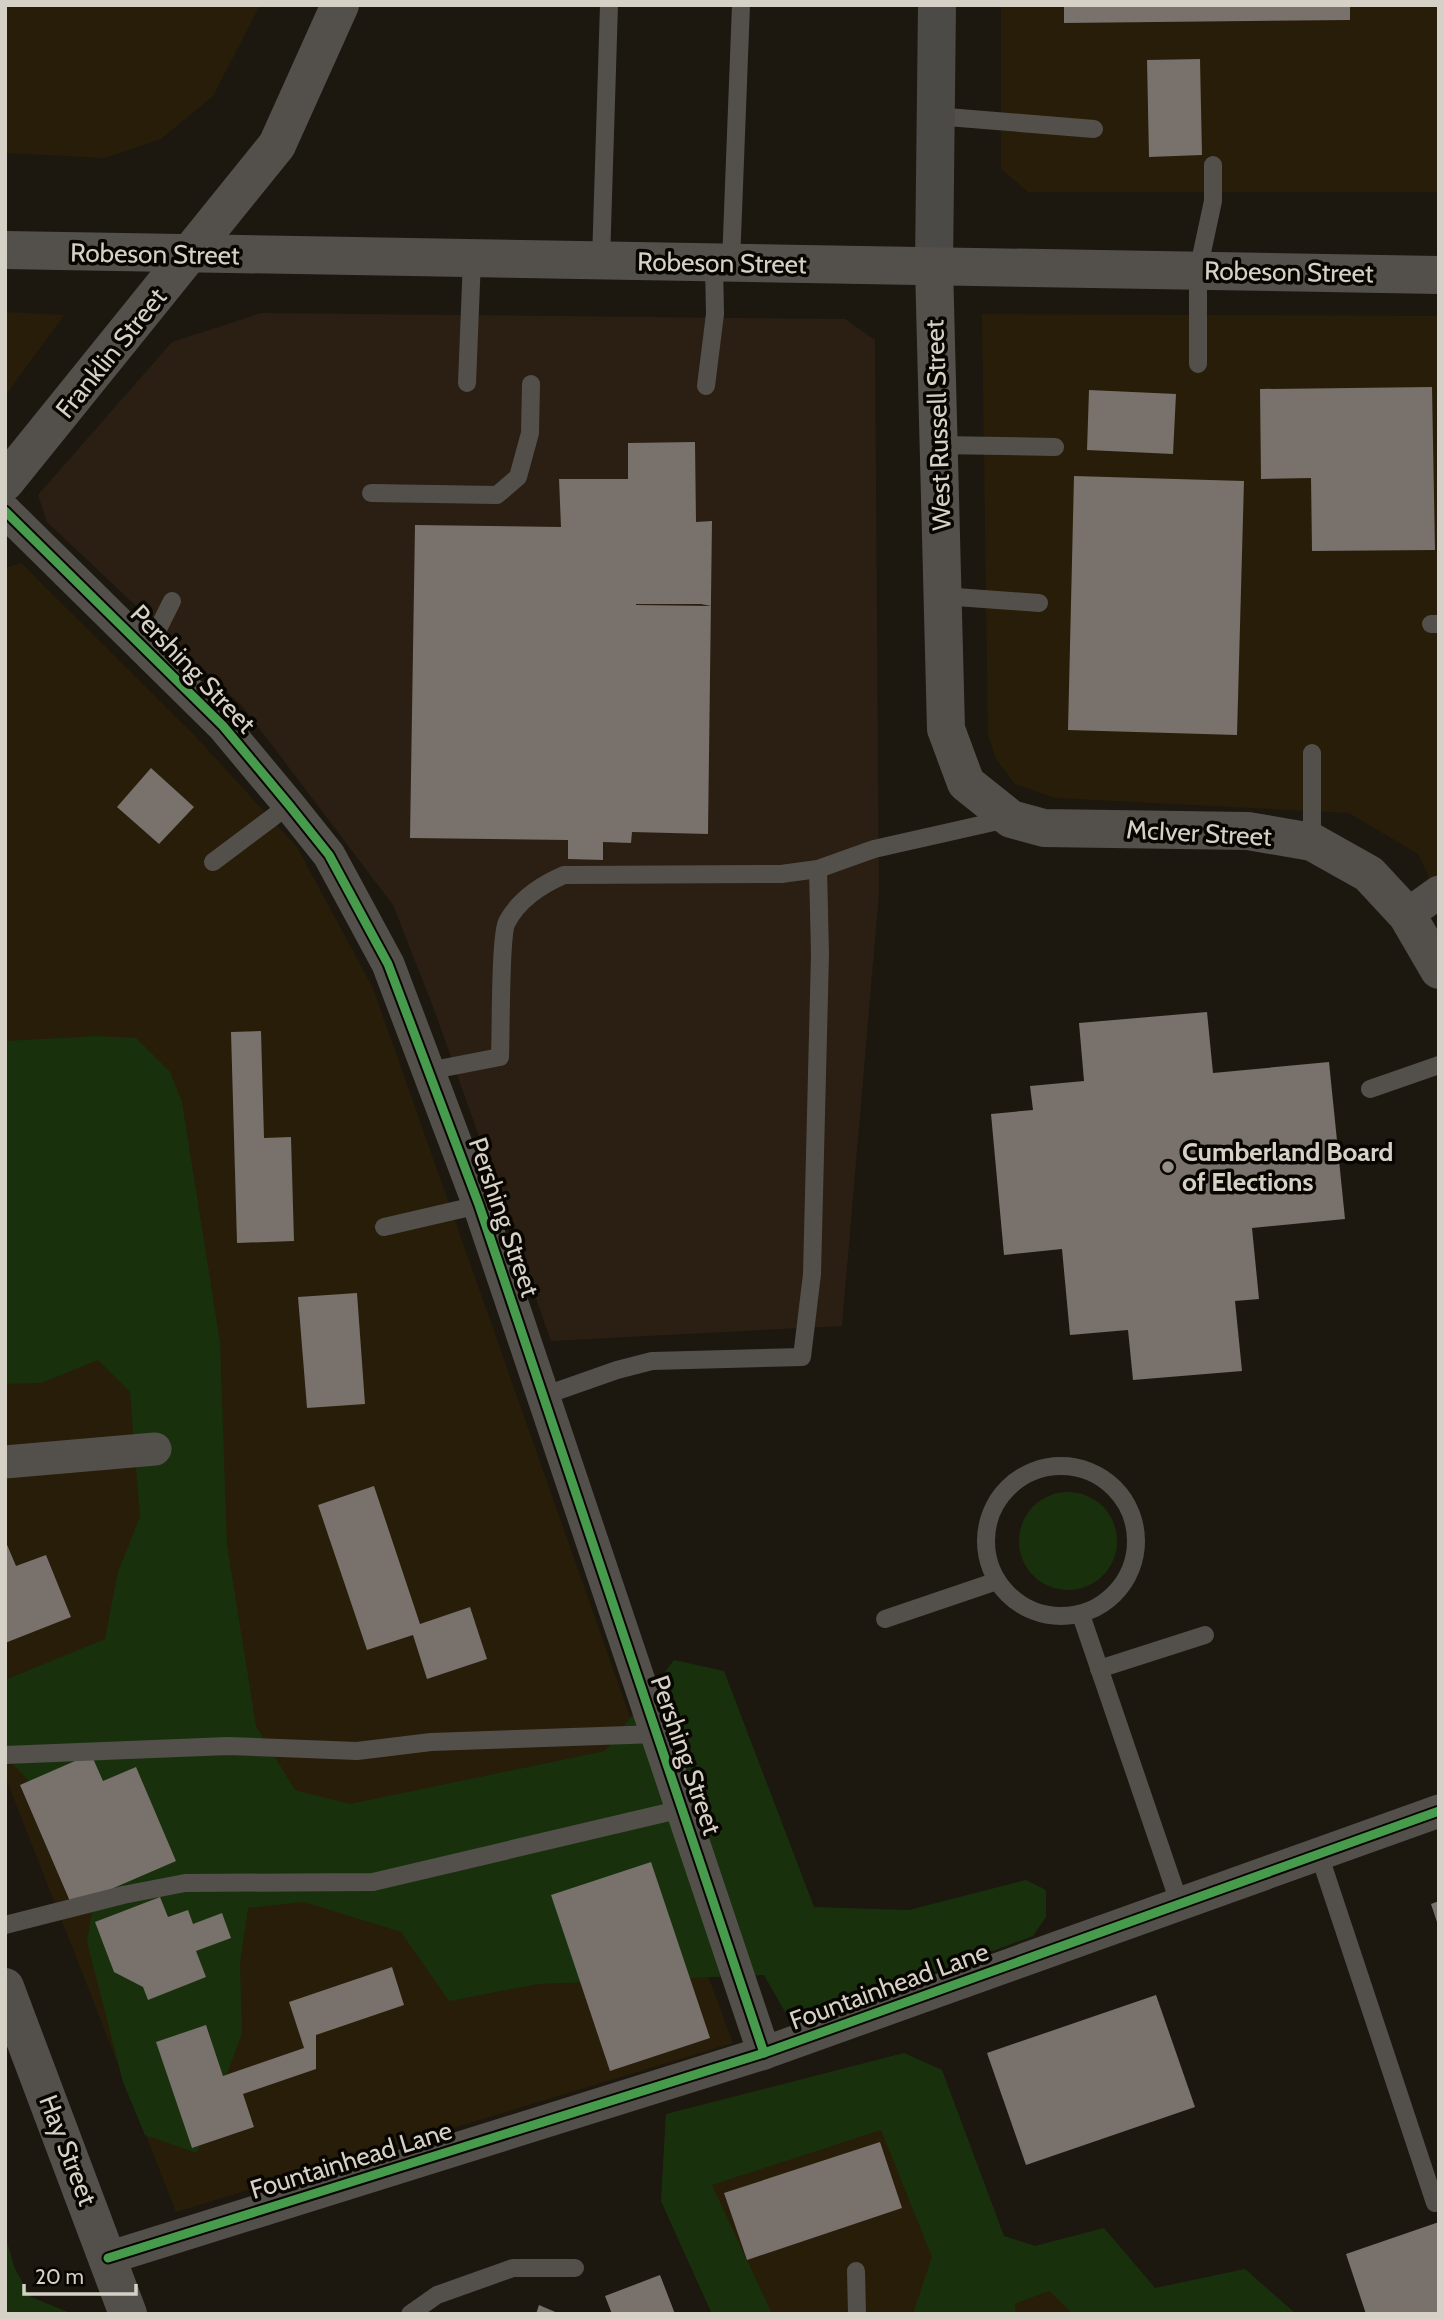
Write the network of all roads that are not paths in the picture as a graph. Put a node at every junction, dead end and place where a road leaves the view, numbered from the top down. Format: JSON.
{"nodes":[{"id":1,"x":340,"y":5,"type":"edge"},
{"id":2,"x":609,"y":5,"type":"edge"},
{"id":3,"x":741,"y":5,"type":"edge"},
{"id":4,"x":937,"y":5,"type":"edge"},
{"id":5,"x":935,"y":116,"type":"junction"},
{"id":6,"x":1094,"y":129,"type":"dead end"},
{"id":7,"x":1213,"y":164,"type":"dead end"},
{"id":8,"x":5,"y":250,"type":"edge"},
{"id":9,"x":190,"y":255,"type":"junction"},
{"id":10,"x":472,"y":259,"type":"junction"},
{"id":11,"x":601,"y":261,"type":"junction"},
{"id":12,"x":723,"y":263,"type":"junction"},
{"id":13,"x":934,"y":266,"type":"junction"},
{"id":14,"x":1198,"y":271,"type":"junction"},
{"id":15,"x":1439,"y":275,"type":"edge"},
{"id":16,"x":1198,"y":364,"type":"dead end"},
{"id":17,"x":467,"y":383,"type":"dead end"},
{"id":18,"x":531,"y":384,"type":"dead end"},
{"id":19,"x":706,"y":386,"type":"dead end"},
{"id":20,"x":938,"y":445,"type":"junction"},
{"id":21,"x":1055,"y":447,"type":"dead end"},
{"id":22,"x":5,"y":482,"type":"edge"},
{"id":23,"x":371,"y":494,"type":"dead end"},
{"id":24,"x":5,"y":511,"type":"edge"},
{"id":25,"x":942,"y":596,"type":"junction"},
{"id":26,"x":172,"y":601,"type":"dead end"},
{"id":27,"x":1039,"y":603,"type":"dead end"},
{"id":28,"x":147,"y":651,"type":"junction"},
{"id":29,"x":1312,"y":753,"type":"dead end"},
{"id":30,"x":289,"y":805,"type":"junction"},
{"id":31,"x":1011,"y":819,"type":"junction"},
{"id":32,"x":1312,"y":842,"type":"junction"},
{"id":33,"x":213,"y":862,"type":"dead end"},
{"id":34,"x":818,"y":869,"type":"junction"},
{"id":35,"x":1439,"y":892,"type":"edge"},
{"id":36,"x":1407,"y":915,"type":"junction"},
{"id":37,"x":1439,"y":970,"type":"edge"},
{"id":38,"x":1439,"y":1065,"type":"edge"},
{"id":39,"x":428,"y":1071,"type":"junction"},
{"id":40,"x":1370,"y":1089,"type":"dead end"},
{"id":41,"x":479,"y":1205,"type":"junction"},
{"id":42,"x":384,"y":1227,"type":"dead end"},
{"id":43,"x":543,"y":1396,"type":"junction"},
{"id":44,"x":155,"y":1449,"type":"dead end"},
{"id":45,"x":5,"y":1462,"type":"edge"},
{"id":46,"x":997,"y":1581,"type":"junction"},
{"id":47,"x":1081,"y":1615,"type":"junction"},
{"id":48,"x":886,"y":1619,"type":"dead end"},
{"id":49,"x":1205,"y":1635,"type":"dead end"},
{"id":50,"x":1099,"y":1669,"type":"junction"},
{"id":51,"x":657,"y":1734,"type":"junction"},
{"id":52,"x":5,"y":1755,"type":"edge"},
{"id":53,"x":682,"y":1809,"type":"junction"},
{"id":54,"x":1439,"y":1811,"type":"edge"},
{"id":55,"x":1319,"y":1854,"type":"junction"},
{"id":56,"x":1180,"y":1905,"type":"junction"},
{"id":57,"x":5,"y":1925,"type":"edge"},
{"id":58,"x":5,"y":1987,"type":"edge"},
{"id":59,"x":764,"y":2053,"type":"junction"},
{"id":60,"x":1435,"y":2203,"type":"dead end"},
{"id":61,"x":108,"y":2258,"type":"junction"},
{"id":62,"x":575,"y":2268,"type":"dead end"},
{"id":63,"x":856,"y":2271,"type":"dead end"},
{"id":64,"x":128,"y":2314,"type":"edge"},
{"id":65,"x":410,"y":2314,"type":"edge"},
{"id":66,"x":857,"y":2314,"type":"edge"}],
"edges":[{"from":1,"to":9,"type":"main road","name":"Franklin Street"},
{"from":2,"to":11,"type":"lane"},
{"from":3,"to":12,"type":"lane"},
{"from":4,"to":5,"type":"main road","name":"West Russell Street"},
{"from":5,"to":6,"type":"lane"},
{"from":5,"to":13,"type":"main road","name":"West Russell Street"},
{"from":7,"to":14,"type":"lane"},
{"from":8,"to":9,"type":"main road","name":"Robeson Street"},
{"from":9,"to":10,"type":"main road","name":"Robeson Street"},
{"from":9,"to":22,"type":"main road","name":"Franklin Street"},
{"from":10,"to":11,"type":"main road","name":"Robeson Street"},
{"from":10,"to":17,"type":"lane"},
{"from":11,"to":12,"type":"main road","name":"Robeson Street"},
{"from":12,"to":13,"type":"main road","name":"Robeson Street"},
{"from":12,"to":19,"type":"lane"},
{"from":13,"to":14,"type":"main road","name":"Robeson Street"},
{"from":13,"to":20,"type":"main road","name":"West Russell Street"},
{"from":14,"to":15,"type":"main road","name":"Robeson Street"},
{"from":14,"to":16,"type":"lane"},
{"from":18,"to":23,"type":"lane"},
{"from":20,"to":21,"type":"lane"},
{"from":20,"to":25,"type":"main road","name":"West Russell Street"},
{"from":24,"to":28,"type":"street","name":"Pershing Street"},
{"from":25,"to":27,"type":"lane"},
{"from":25,"to":31,"type":"main road","name":"West Russell Street"},
{"from":26,"to":28,"type":"lane"},
{"from":28,"to":30,"type":"street","name":"Pershing Street"},
{"from":29,"to":32,"type":"lane"},
{"from":30,"to":33,"type":"lane"},
{"from":30,"to":39,"type":"street","name":"Pershing Street"},
{"from":31,"to":32,"type":"main road","name":"McIver Street"},
{"from":31,"to":34,"type":"lane"},
{"from":32,"to":36,"type":"main road","name":"McIver Street"},
{"from":34,"to":39,"type":"lane"},
{"from":34,"to":43,"type":"lane"},
{"from":35,"to":36,"type":"street"},
{"from":36,"to":37,"type":"main road","name":"McIver Street"},
{"from":38,"to":40,"type":"lane"},
{"from":39,"to":41,"type":"street","name":"Pershing Street"},
{"from":41,"to":42,"type":"lane"},
{"from":41,"to":43,"type":"street","name":"Pershing Street"},
{"from":43,"to":51,"type":"street","name":"Pershing Street"},
{"from":44,"to":45,"type":"street"},
{"from":46,"to":47,"type":"lane"},
{"from":46,"to":47,"type":"lane"},
{"from":46,"to":48,"type":"lane"},
{"from":47,"to":50,"type":"lane"},
{"from":49,"to":50,"type":"lane"},
{"from":50,"to":56,"type":"lane"},
{"from":51,"to":52,"type":"lane"},
{"from":51,"to":53,"type":"street","name":"Pershing Street"},
{"from":53,"to":57,"type":"lane"},
{"from":53,"to":59,"type":"street","name":"Pershing Street"},
{"from":54,"to":55,"type":"street","name":"Fountainhead Lane"},
{"from":55,"to":56,"type":"street","name":"Fountainhead Lane"},
{"from":55,"to":60,"type":"lane"},
{"from":56,"to":59,"type":"street","name":"Fountainhead Lane"},
{"from":58,"to":61,"type":"main road","name":"Hay Street"},
{"from":59,"to":61,"type":"street","name":"Fountainhead Lane"},
{"from":61,"to":64,"type":"main road","name":"Hay Street"},
{"from":62,"to":65,"type":"lane"},
{"from":63,"to":66,"type":"lane"}]}
